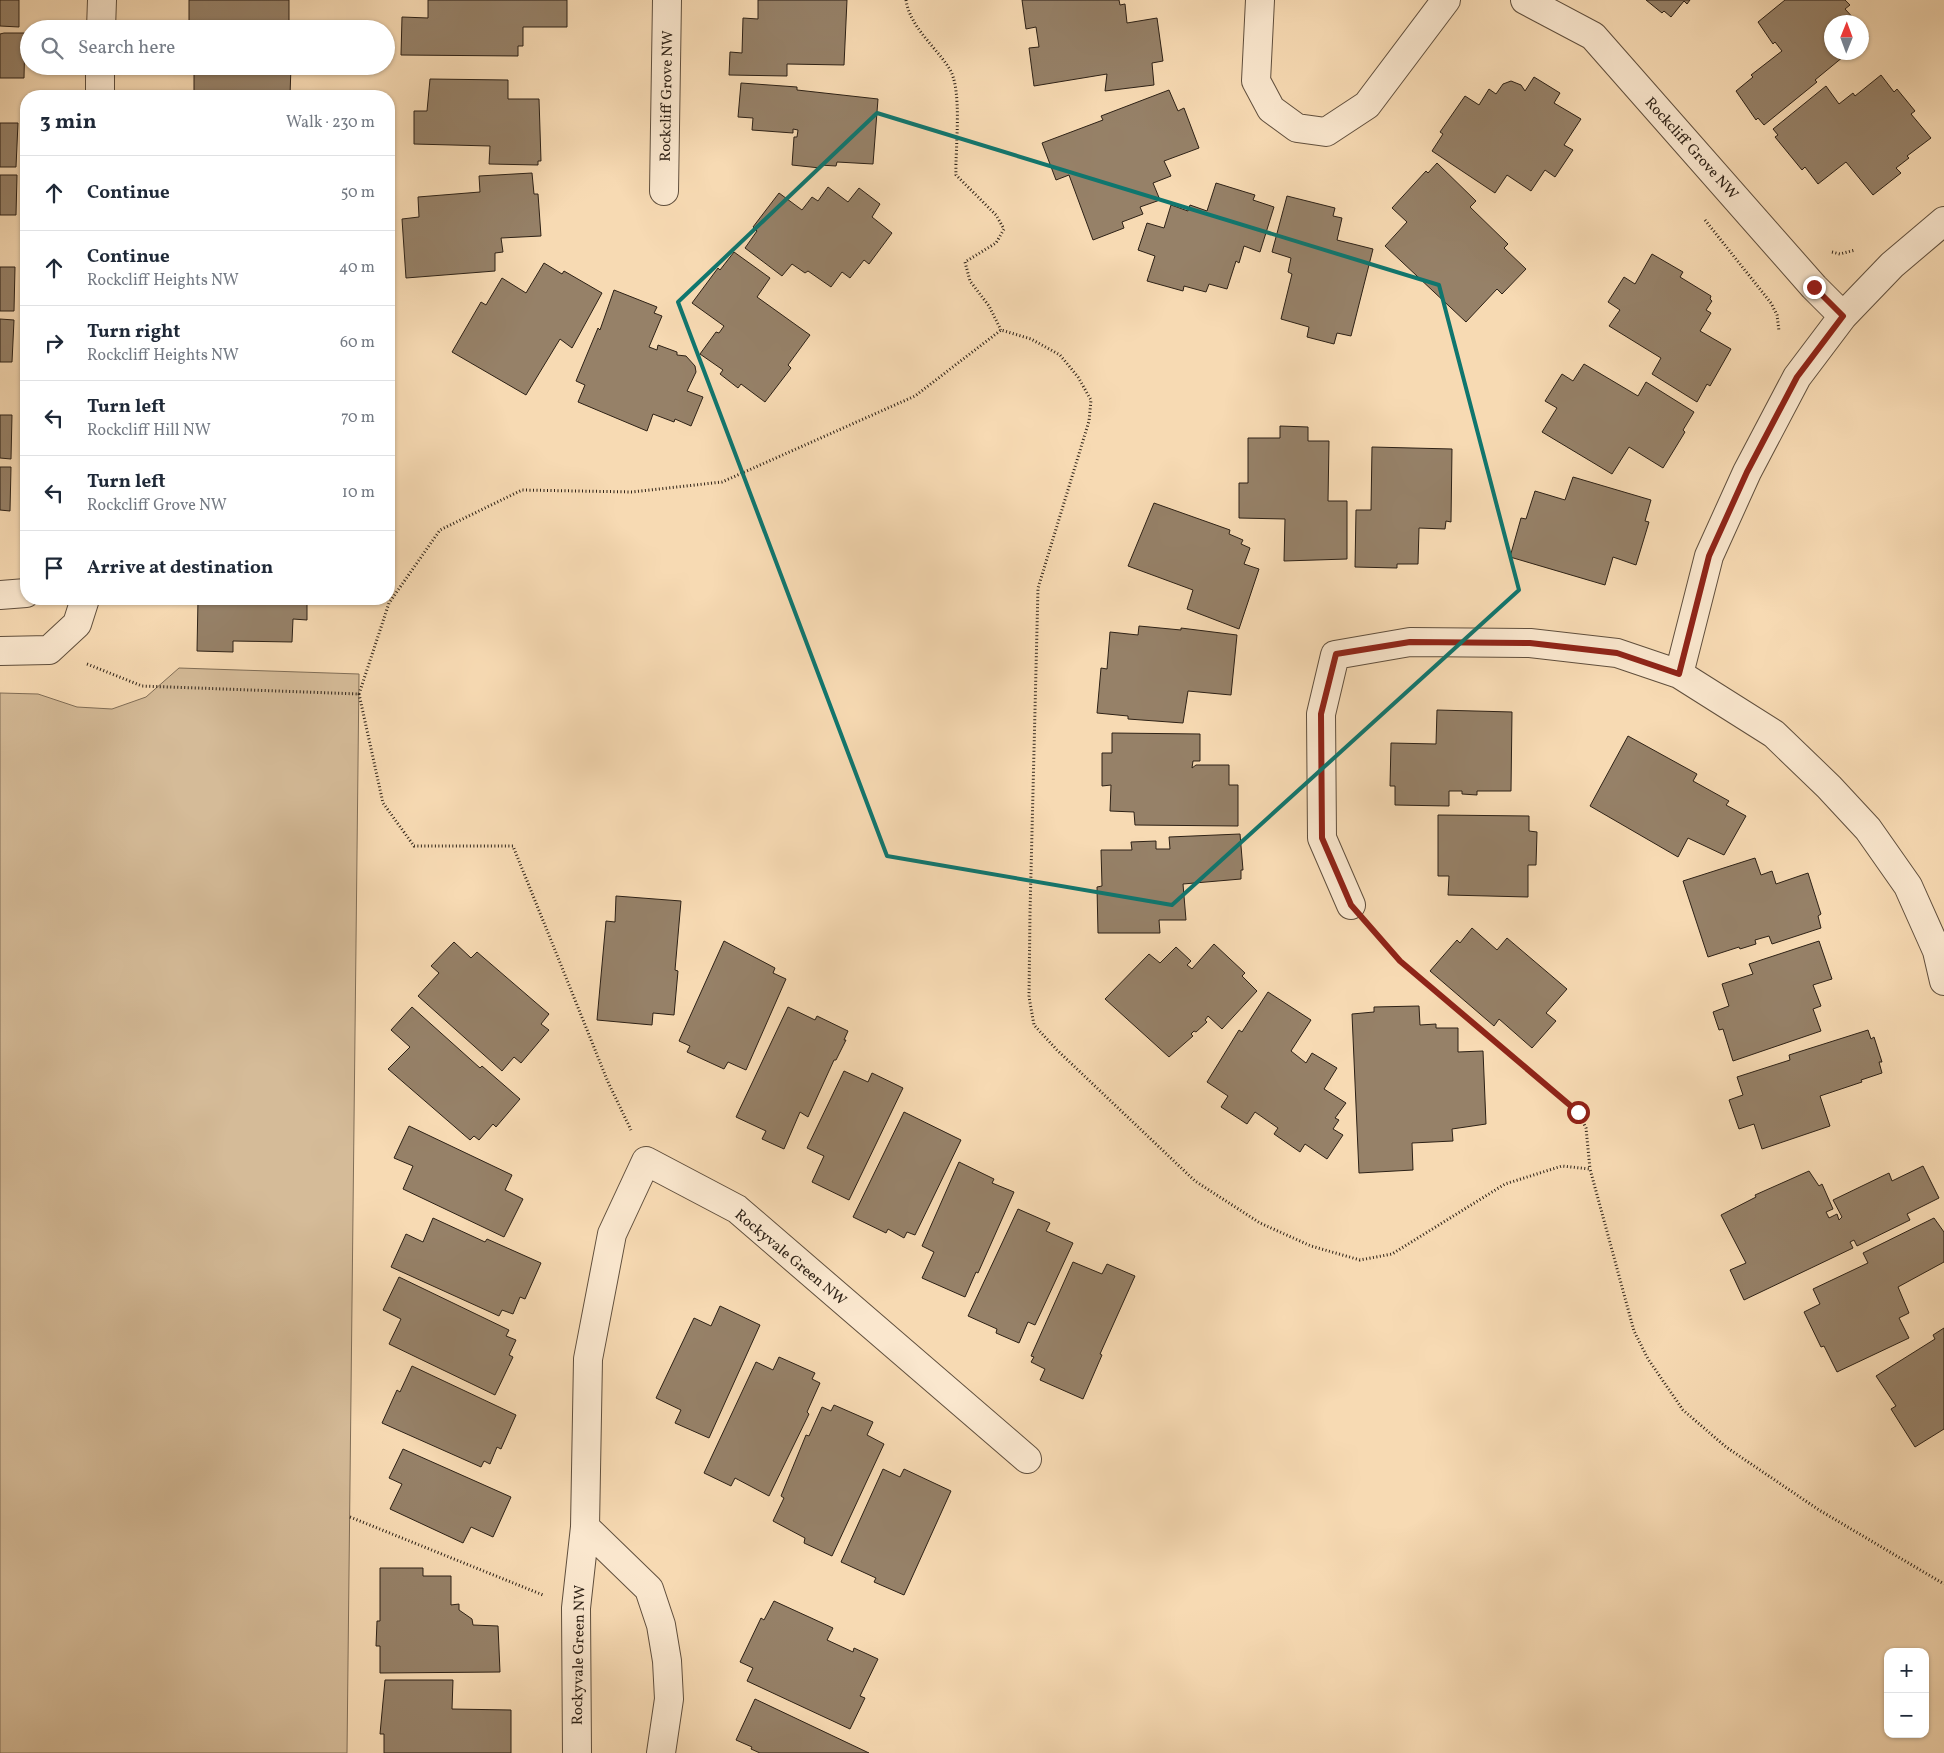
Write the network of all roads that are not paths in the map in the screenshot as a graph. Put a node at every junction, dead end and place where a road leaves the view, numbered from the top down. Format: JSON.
{"nodes":[{"id":1,"x":102,"y":0,"type":"edge"},
{"id":2,"x":667,"y":0,"type":"edge"},
{"id":3,"x":1260,"y":0,"type":"edge"},
{"id":4,"x":1446,"y":0,"type":"edge"},
{"id":5,"x":1525,"y":0,"type":"edge"},
{"id":6,"x":101,"y":20,"type":"edge"},
{"id":7,"x":100,"y":75,"type":"edge"},
{"id":8,"x":100,"y":90,"type":"edge"},
{"id":9,"x":664,"y":191,"type":"dead end"},
{"id":10,"x":1944,"y":222,"type":"edge"},
{"id":11,"x":1843,"y":316,"type":"junction"},
{"id":12,"x":20,"y":594,"type":"edge"},
{"id":13,"x":0,"y":595,"type":"edge"},
{"id":14,"x":83,"y":605,"type":"edge"},
{"id":15,"x":0,"y":651,"type":"edge"},
{"id":16,"x":1679,"y":674,"type":"junction"},
{"id":17,"x":1351,"y":905,"type":"road end"},
{"id":18,"x":1944,"y":981,"type":"edge"},
{"id":19,"x":1027,"y":1459,"type":"dead end"},
{"id":20,"x":585,"y":1527,"type":"junction"},
{"id":21,"x":577,"y":1753,"type":"edge"},
{"id":22,"x":661,"y":1753,"type":"edge"}],
"edges":[{"from":1,"to":6,"type":"street"},
{"from":2,"to":9,"type":"street","name":"Rockcliff Grove NW"},
{"from":3,"to":4,"type":"street"},
{"from":5,"to":11,"type":"street","name":"Rockcliff Grove NW"},
{"from":7,"to":8,"type":"street"},
{"from":10,"to":11,"type":"street"},
{"from":11,"to":16,"type":"street"},
{"from":12,"to":13,"type":"street"},
{"from":14,"to":15,"type":"street"},
{"from":16,"to":17,"type":"street"},
{"from":16,"to":18,"type":"street"},
{"from":19,"to":20,"type":"street","name":"Rockyvale Green NW"},
{"from":20,"to":21,"type":"street","name":"Rockyvale Green NW"},
{"from":20,"to":22,"type":"street"}]}
